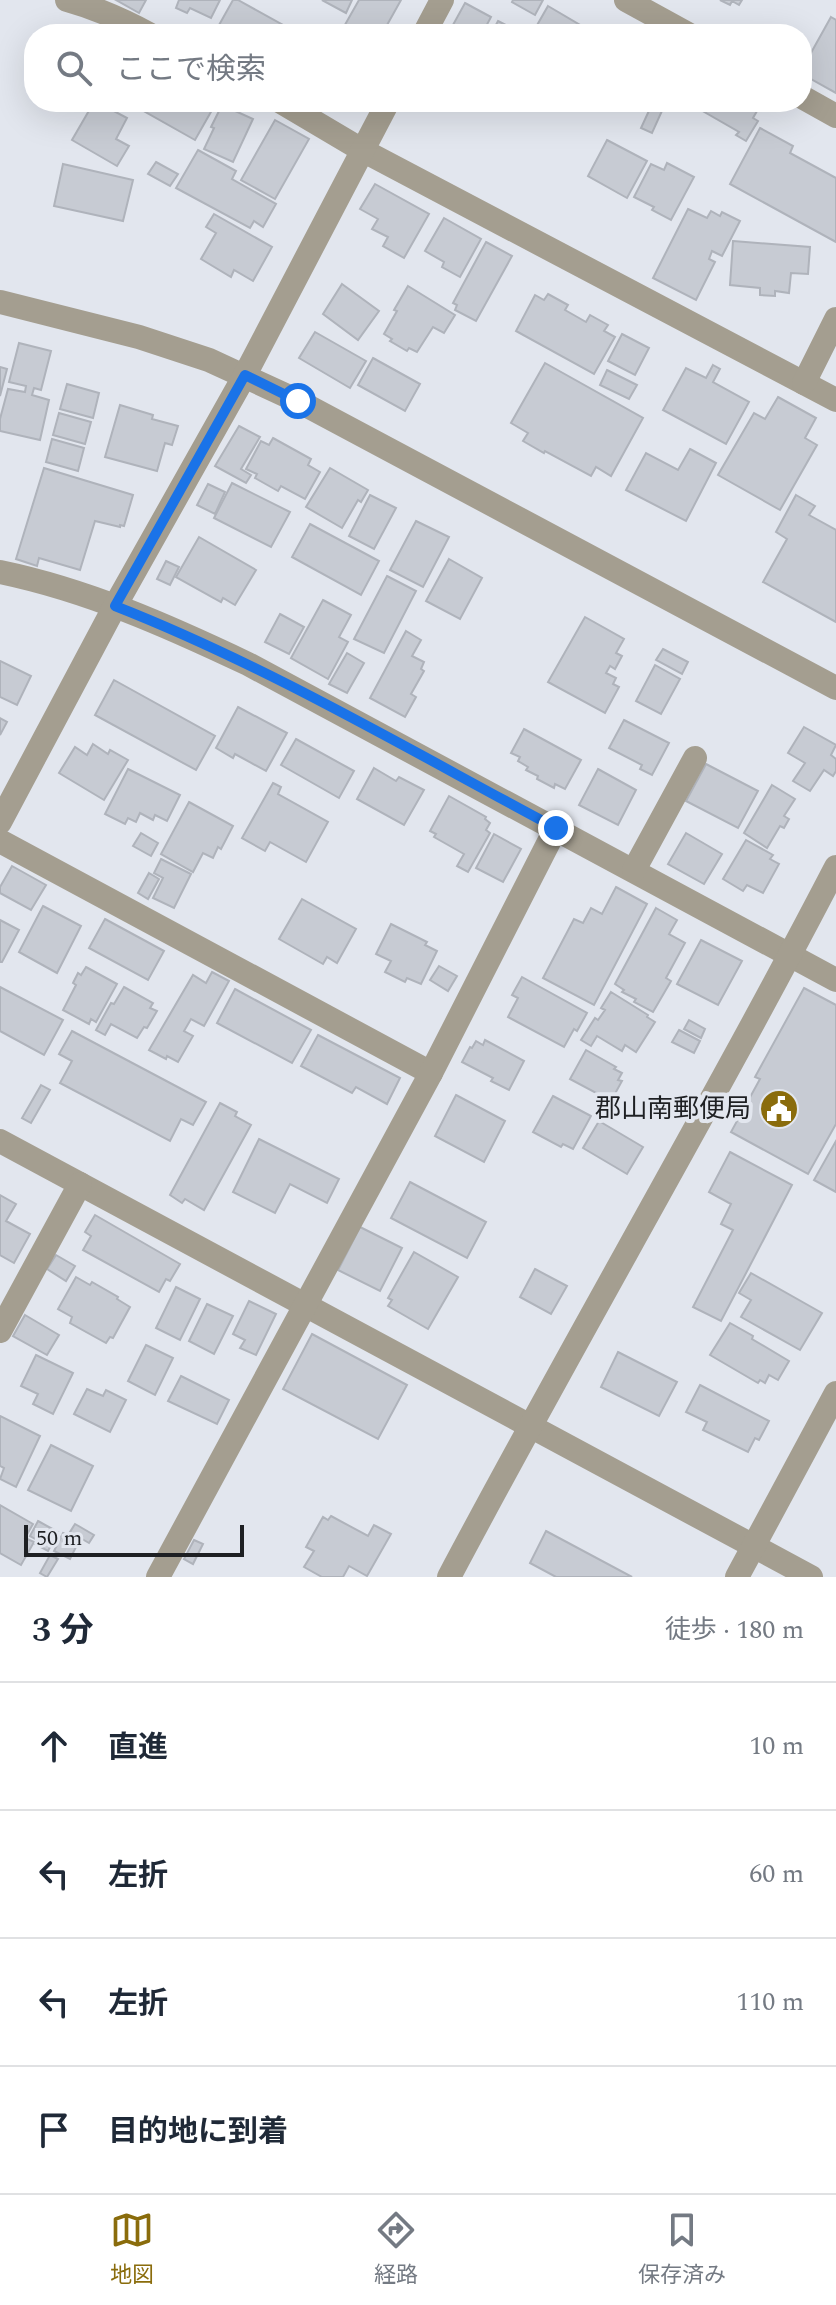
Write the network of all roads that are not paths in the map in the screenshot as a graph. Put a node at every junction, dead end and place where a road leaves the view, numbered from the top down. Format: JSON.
{"nodes":[{"id":1,"x":67,"y":0,"type":"edge"},
{"id":2,"x":442,"y":0,"type":"edge"},
{"id":3,"x":626,"y":0,"type":"edge"},
{"id":4,"x":129,"y":24,"type":"edge"},
{"id":5,"x":429,"y":24,"type":"edge"},
{"id":6,"x":670,"y":24,"type":"edge"},
{"id":7,"x":812,"y":103,"type":"edge"},
{"id":8,"x":298,"y":112,"type":"edge"},
{"id":9,"x":383,"y":112,"type":"edge"},
{"id":10,"x":836,"y":116,"type":"edge"},
{"id":11,"x":362,"y":150,"type":"junction"},
{"id":12,"x":0,"y":302,"type":"edge"},
{"id":13,"x":836,"y":319,"type":"edge"},
{"id":14,"x":245,"y":375,"type":"junction"},
{"id":15,"x":804,"y":383,"type":"junction"},
{"id":16,"x":836,"y":400,"type":"edge"},
{"id":17,"x":0,"y":572,"type":"edge"},
{"id":18,"x":115,"y":606,"type":"junction"},
{"id":19,"x":836,"y":688,"type":"edge"},
{"id":20,"x":695,"y":758,"type":"dead end"},
{"id":21,"x":0,"y":822,"type":"edge"},
{"id":22,"x":556,"y":828,"type":"junction"},
{"id":23,"x":0,"y":841,"type":"edge"},
{"id":24,"x":836,"y":867,"type":"edge"},
{"id":25,"x":634,"y":870,"type":"junction"},
{"id":26,"x":790,"y":955,"type":"junction"},
{"id":27,"x":836,"y":980,"type":"edge"},
{"id":28,"x":431,"y":1073,"type":"junction"},
{"id":29,"x":0,"y":1141,"type":"edge"},
{"id":30,"x":80,"y":1184,"type":"junction"},
{"id":31,"x":307,"y":1305,"type":"junction"},
{"id":32,"x":0,"y":1331,"type":"edge"},
{"id":33,"x":836,"y":1393,"type":"edge"},
{"id":34,"x":529,"y":1425,"type":"junction"},
{"id":35,"x":753,"y":1547,"type":"junction"},
{"id":36,"x":158,"y":1577,"type":"edge"},
{"id":37,"x":449,"y":1577,"type":"edge"},
{"id":38,"x":737,"y":1577,"type":"edge"},
{"id":39,"x":811,"y":1577,"type":"edge"}],
"edges":[{"from":1,"to":4,"type":"street"},
{"from":2,"to":5,"type":"street"},
{"from":3,"to":6,"type":"street"},
{"from":7,"to":10,"type":"street"},
{"from":8,"to":11,"type":"street"},
{"from":9,"to":11,"type":"street"},
{"from":11,"to":14,"type":"street"},
{"from":11,"to":15,"type":"street"},
{"from":12,"to":14,"type":"street"},
{"from":13,"to":15,"type":"street"},
{"from":14,"to":18,"type":"street"},
{"from":14,"to":19,"type":"street"},
{"from":15,"to":16,"type":"street"},
{"from":17,"to":18,"type":"street"},
{"from":18,"to":21,"type":"street"},
{"from":18,"to":22,"type":"street"},
{"from":20,"to":25,"type":"street"},
{"from":22,"to":25,"type":"street"},
{"from":22,"to":28,"type":"street"},
{"from":23,"to":28,"type":"street"},
{"from":24,"to":26,"type":"street"},
{"from":25,"to":26,"type":"street"},
{"from":26,"to":27,"type":"street"},
{"from":26,"to":34,"type":"street"},
{"from":28,"to":31,"type":"street"},
{"from":29,"to":30,"type":"street"},
{"from":30,"to":31,"type":"street"},
{"from":30,"to":32,"type":"street"},
{"from":31,"to":34,"type":"street"},
{"from":31,"to":36,"type":"street"},
{"from":33,"to":35,"type":"street"},
{"from":34,"to":35,"type":"street"},
{"from":34,"to":37,"type":"street"},
{"from":35,"to":38,"type":"street"},
{"from":35,"to":39,"type":"street"}]}
